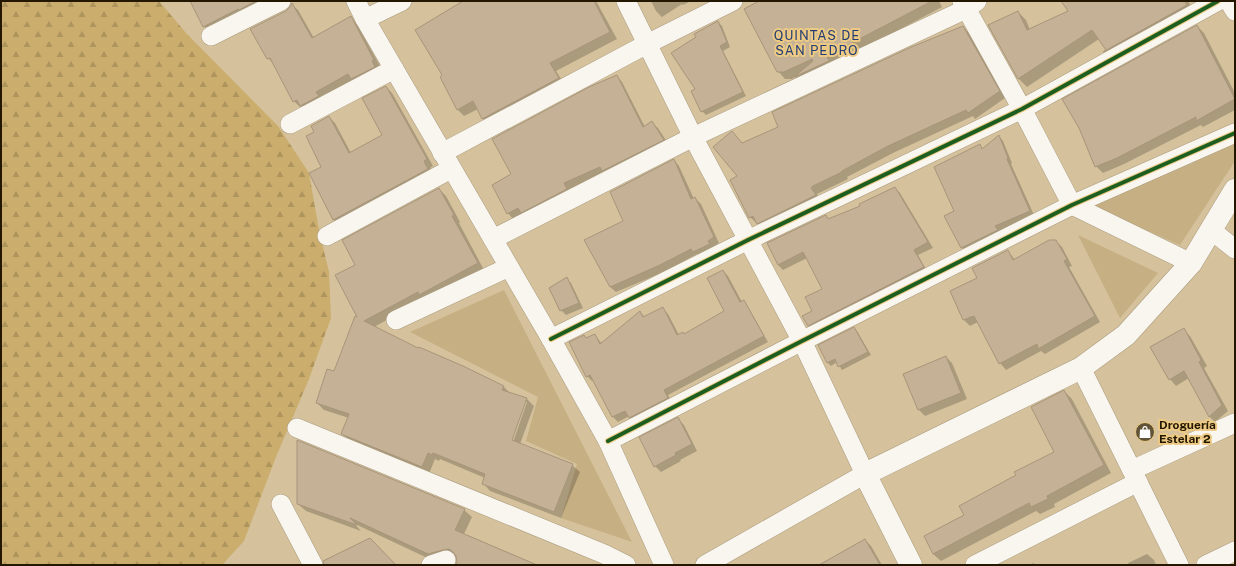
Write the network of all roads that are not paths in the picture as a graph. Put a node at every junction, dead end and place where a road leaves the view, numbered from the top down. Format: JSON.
{"nodes":[{"id":1,"x":281,"y":1,"type":"edge"},
{"id":2,"x":356,"y":1,"type":"edge"},
{"id":3,"x":402,"y":1,"type":"edge"},
{"id":4,"x":626,"y":1,"type":"edge"},
{"id":5,"x":733,"y":1,"type":"edge"},
{"id":6,"x":1218,"y":1,"type":"edge"},
{"id":7,"x":1230,"y":1,"type":"edge"},
{"id":8,"x":968,"y":4,"type":"edge"},
{"id":9,"x":1235,"y":11,"type":"edge"},
{"id":10,"x":365,"y":19,"type":"junction"},
{"id":11,"x":211,"y":36,"type":"dead end"},
{"id":12,"x":647,"y":44,"type":"junction"},
{"id":13,"x":394,"y":69,"type":"junction"},
{"id":14,"x":1022,"y":109,"type":"junction"},
{"id":15,"x":290,"y":124,"type":"dead end"},
{"id":16,"x":1235,"y":133,"type":"edge"},
{"id":17,"x":693,"y":137,"type":"junction"},
{"id":18,"x":447,"y":161,"type":"junction"},
{"id":19,"x":1235,"y":190,"type":"edge"},
{"id":20,"x":1072,"y":205,"type":"junction"},
{"id":21,"x":1211,"y":230,"type":"junction"},
{"id":22,"x":327,"y":236,"type":"dead end"},
{"id":23,"x":493,"y":239,"type":"junction"},
{"id":24,"x":748,"y":240,"type":"junction"},
{"id":25,"x":1235,"y":249,"type":"edge"},
{"id":26,"x":1191,"y":263,"type":"junction"},
{"id":27,"x":509,"y":267,"type":"junction"},
{"id":28,"x":396,"y":320,"type":"dead end"},
{"id":29,"x":551,"y":339,"type":"junction"},
{"id":30,"x":802,"y":341,"type":"junction"},
{"id":31,"x":1081,"y":368,"type":"junction"},
{"id":32,"x":1235,"y":423,"type":"edge"},
{"id":33,"x":297,"y":428,"type":"dead end"},
{"id":34,"x":608,"y":441,"type":"junction"},
{"id":35,"x":865,"y":474,"type":"junction"},
{"id":36,"x":1135,"y":476,"type":"junction"},
{"id":37,"x":281,"y":504,"type":"dead end"},
{"id":38,"x":1235,"y":551,"type":"edge"},
{"id":39,"x":313,"y":565,"type":"edge"},
{"id":40,"x":626,"y":565,"type":"edge"},
{"id":41,"x":664,"y":565,"type":"edge"},
{"id":42,"x":705,"y":565,"type":"edge"},
{"id":43,"x":911,"y":565,"type":"edge"},
{"id":44,"x":975,"y":565,"type":"edge"},
{"id":45,"x":1179,"y":565,"type":"edge"},
{"id":46,"x":1206,"y":565,"type":"edge"}],
"edges":[{"from":1,"to":11,"type":"street"},
{"from":2,"to":10,"type":"street"},
{"from":3,"to":10,"type":"street"},
{"from":4,"to":12,"type":"street"},
{"from":5,"to":12,"type":"street"},
{"from":6,"to":14,"type":"street"},
{"from":7,"to":9,"type":"street"},
{"from":8,"to":14,"type":"street"},
{"from":8,"to":17,"type":"street"},
{"from":10,"to":13,"type":"street"},
{"from":12,"to":17,"type":"street"},
{"from":12,"to":18,"type":"street"},
{"from":13,"to":15,"type":"street"},
{"from":13,"to":18,"type":"street"},
{"from":14,"to":20,"type":"street"},
{"from":14,"to":24,"type":"street"},
{"from":16,"to":20,"type":"street"},
{"from":17,"to":23,"type":"street"},
{"from":17,"to":24,"type":"street"},
{"from":18,"to":22,"type":"street"},
{"from":18,"to":23,"type":"street"},
{"from":19,"to":21,"type":"street"},
{"from":20,"to":26,"type":"street"},
{"from":20,"to":30,"type":"street"},
{"from":21,"to":25,"type":"street"},
{"from":21,"to":26,"type":"street"},
{"from":23,"to":27,"type":"street"},
{"from":24,"to":29,"type":"street"},
{"from":24,"to":30,"type":"street"},
{"from":26,"to":31,"type":"street"},
{"from":27,"to":28,"type":"street"},
{"from":27,"to":29,"type":"street"},
{"from":29,"to":34,"type":"street"},
{"from":30,"to":34,"type":"street"},
{"from":30,"to":35,"type":"street"},
{"from":31,"to":35,"type":"street"},
{"from":31,"to":36,"type":"street"},
{"from":32,"to":36,"type":"street"},
{"from":33,"to":40,"type":"street"},
{"from":34,"to":41,"type":"street"},
{"from":35,"to":42,"type":"street"},
{"from":35,"to":43,"type":"street"},
{"from":36,"to":44,"type":"street"},
{"from":36,"to":45,"type":"street"},
{"from":37,"to":39,"type":"street"},
{"from":38,"to":46,"type":"street"}]}
